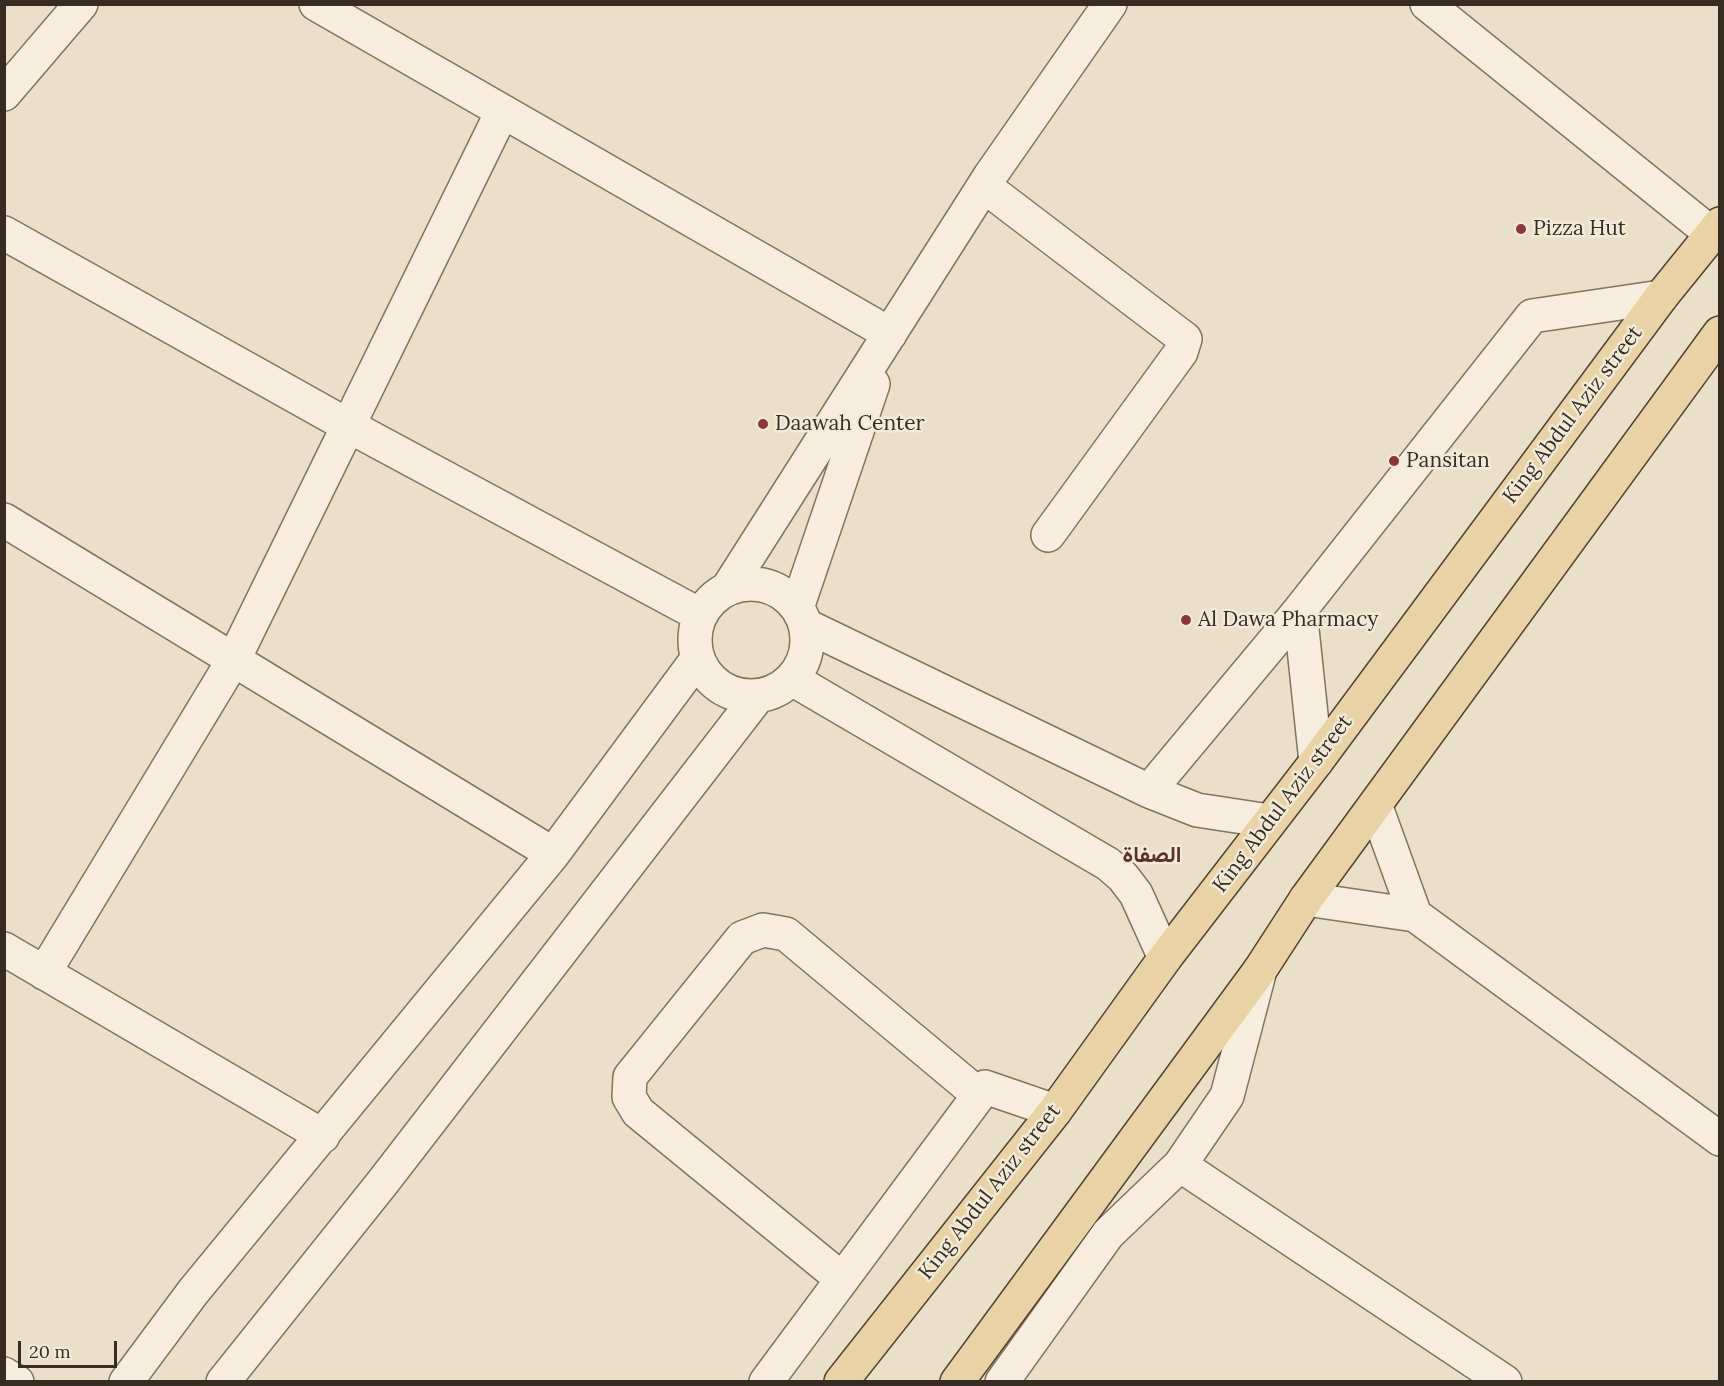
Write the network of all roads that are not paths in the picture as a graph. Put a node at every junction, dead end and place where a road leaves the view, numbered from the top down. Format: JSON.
{"nodes":[{"id":1,"x":81,"y":4,"type":"edge"},
{"id":2,"x":316,"y":4,"type":"edge"},
{"id":3,"x":1110,"y":4,"type":"edge"},
{"id":4,"x":1427,"y":4,"type":"edge"},
{"id":5,"x":4,"y":94,"type":"edge"},
{"id":6,"x":502,"y":112,"type":"junction"},
{"id":7,"x":984,"y":186,"type":"junction"},
{"id":8,"x":1716,"y":229,"type":"edge"},
{"id":9,"x":4,"y":233,"type":"edge"},
{"id":10,"x":1661,"y":297,"type":"junction"},
{"id":11,"x":1719,"y":333,"type":"edge"},
{"id":12,"x":890,"y":334,"type":"junction"},
{"id":13,"x":347,"y":425,"type":"junction"},
{"id":14,"x":4,"y":520,"type":"edge"},
{"id":15,"x":1048,"y":536,"type":"dead end"},
{"id":16,"x":728,"y":588,"type":"junction"},
{"id":17,"x":1300,"y":610,"type":"junction"},
{"id":18,"x":700,"y":615,"type":"junction"},
{"id":19,"x":801,"y":616,"type":"junction"},
{"id":20,"x":698,"y":658,"type":"junction"},
{"id":21,"x":234,"y":659,"type":"junction"},
{"id":22,"x":792,"y":679,"type":"junction"},
{"id":23,"x":758,"y":696,"type":"junction"},
{"id":24,"x":1316,"y":762,"type":"junction"},
{"id":25,"x":1149,"y":791,"type":"junction"},
{"id":26,"x":1376,"y":807,"type":"junction"},
{"id":27,"x":1269,"y":821,"type":"junction"},
{"id":28,"x":553,"y":854,"type":"junction"},
{"id":29,"x":1306,"y":899,"type":"junction"},
{"id":30,"x":1415,"y":915,"type":"junction"},
{"id":31,"x":4,"y":949,"type":"edge"},
{"id":32,"x":1166,"y":958,"type":"junction"},
{"id":33,"x":1260,"y":970,"type":"junction"},
{"id":34,"x":44,"y":973,"type":"junction"},
{"id":35,"x":979,"y":1095,"type":"junction"},
{"id":36,"x":1054,"y":1111,"type":"junction"},
{"id":37,"x":323,"y":1136,"type":"junction"},
{"id":38,"x":1719,"y":1138,"type":"edge"},
{"id":39,"x":1180,"y":1165,"type":"junction"},
{"id":40,"x":842,"y":1279,"type":"junction"},
{"id":41,"x":4,"y":1374,"type":"edge"},
{"id":42,"x":17,"y":1382,"type":"edge"},
{"id":43,"x":126,"y":1382,"type":"edge"},
{"id":44,"x":223,"y":1382,"type":"edge"},
{"id":45,"x":766,"y":1382,"type":"edge"},
{"id":46,"x":841,"y":1382,"type":"edge"},
{"id":47,"x":957,"y":1382,"type":"edge"},
{"id":48,"x":1002,"y":1382,"type":"edge"},
{"id":49,"x":1505,"y":1382,"type":"edge"}],
"edges":[{"from":1,"to":5,"type":"street"},
{"from":2,"to":6,"type":"street"},
{"from":3,"to":7,"type":"street"},
{"from":4,"to":8,"type":"street"},
{"from":6,"to":12,"type":"street"},
{"from":6,"to":13,"type":"street"},
{"from":7,"to":12,"type":"street"},
{"from":7,"to":15,"type":"street"},
{"from":8,"to":10,"type":"main road","name":"King Abdul Aziz street"},
{"from":9,"to":13,"type":"street"},
{"from":10,"to":17,"type":"street"},
{"from":10,"to":24,"type":"main road","name":"King Abdul Aziz street"},
{"from":11,"to":26,"type":"main road"},
{"from":12,"to":16,"type":"street"},
{"from":12,"to":19,"type":"street"},
{"from":13,"to":18,"type":"street"},
{"from":13,"to":21,"type":"street"},
{"from":14,"to":21,"type":"street"},
{"from":16,"to":18,"type":"street"},
{"from":16,"to":19,"type":"street"},
{"from":17,"to":24,"type":"street"},
{"from":17,"to":25,"type":"street"},
{"from":18,"to":20,"type":"street"},
{"from":19,"to":22,"type":"street"},
{"from":19,"to":25,"type":"street"},
{"from":20,"to":23,"type":"street"},
{"from":20,"to":28,"type":"street"},
{"from":21,"to":28,"type":"street"},
{"from":21,"to":34,"type":"street"},
{"from":22,"to":23,"type":"street"},
{"from":22,"to":32,"type":"street"},
{"from":23,"to":44,"type":"street"},
{"from":24,"to":27,"type":"main road","name":"King Abdul Aziz street"},
{"from":25,"to":27,"type":"street"},
{"from":26,"to":29,"type":"main road"},
{"from":26,"to":30,"type":"street"},
{"from":27,"to":32,"type":"main road","name":"King Abdul Aziz street"},
{"from":28,"to":37,"type":"street"},
{"from":29,"to":30,"type":"street"},
{"from":29,"to":33,"type":"main road"},
{"from":30,"to":38,"type":"street"},
{"from":31,"to":34,"type":"street"},
{"from":32,"to":36,"type":"main road","name":"King Abdul Aziz street"},
{"from":33,"to":39,"type":"street"},
{"from":33,"to":47,"type":"main road"},
{"from":34,"to":37,"type":"street"},
{"from":35,"to":36,"type":"street"},
{"from":35,"to":40,"type":"street"},
{"from":35,"to":40,"type":"street"},
{"from":36,"to":46,"type":"main road","name":"King Abdul Aziz street"},
{"from":37,"to":43,"type":"street"},
{"from":39,"to":48,"type":"street"},
{"from":39,"to":49,"type":"street"},
{"from":40,"to":45,"type":"street"},
{"from":41,"to":42,"type":"street"}]}
